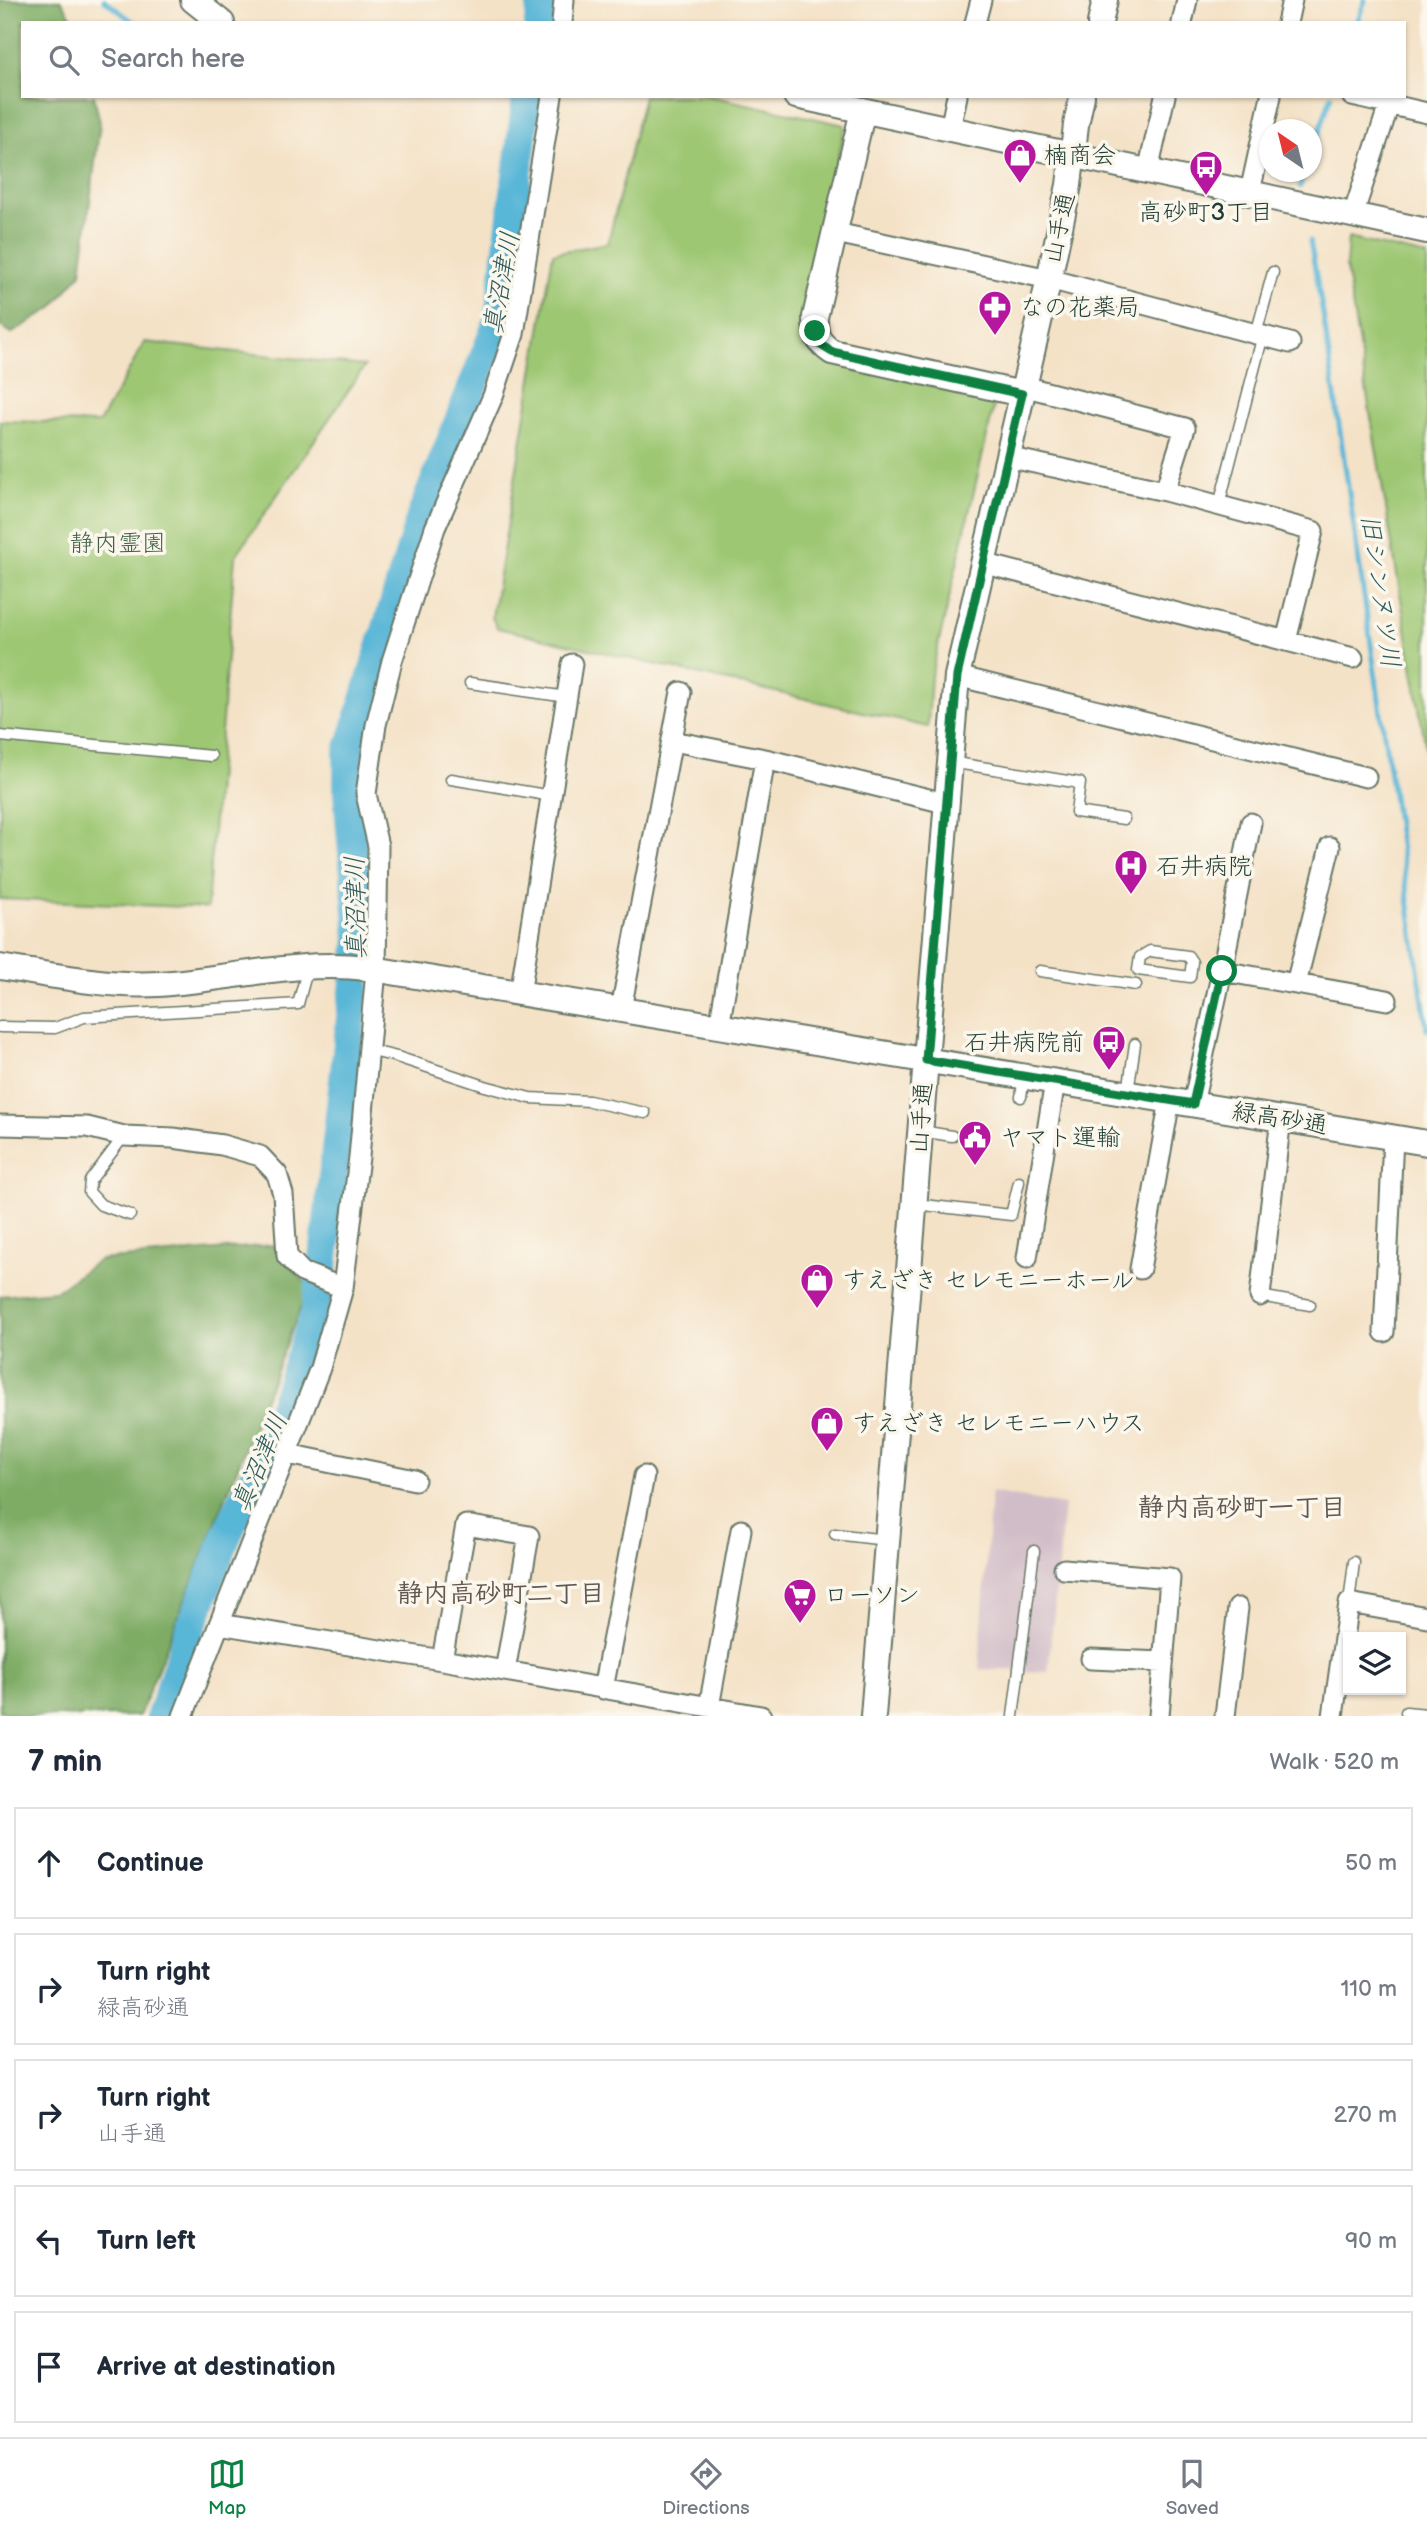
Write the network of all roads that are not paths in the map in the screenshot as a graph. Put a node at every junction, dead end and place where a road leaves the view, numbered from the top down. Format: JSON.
{"nodes":[{"id":1,"x":193,"y":0,"type":"edge"},
{"id":2,"x":564,"y":0,"type":"edge"},
{"id":3,"x":981,"y":0,"type":"edge"},
{"id":4,"x":1105,"y":0,"type":"edge"},
{"id":5,"x":1187,"y":0,"type":"edge"},
{"id":6,"x":1292,"y":0,"type":"edge"},
{"id":7,"x":219,"y":21,"type":"edge"},
{"id":8,"x":562,"y":21,"type":"edge"},
{"id":9,"x":976,"y":21,"type":"edge"},
{"id":10,"x":1100,"y":21,"type":"edge"},
{"id":11,"x":1182,"y":21,"type":"edge"},
{"id":12,"x":1287,"y":21,"type":"edge"},
{"id":13,"x":552,"y":98,"type":"edge"},
{"id":14,"x":806,"y":98,"type":"edge"},
{"id":15,"x":957,"y":98,"type":"edge"},
{"id":16,"x":1082,"y":98,"type":"edge"},
{"id":17,"x":1165,"y":98,"type":"edge"},
{"id":18,"x":1271,"y":98,"type":"edge"},
{"id":19,"x":1360,"y":98,"type":"edge"},
{"id":20,"x":1388,"y":105,"type":"junction"},
{"id":21,"x":863,"y":110,"type":"junction"},
{"id":22,"x":1427,"y":113,"type":"edge"},
{"id":23,"x":950,"y":129,"type":"junction"},
{"id":24,"x":1073,"y":155,"type":"junction"},
{"id":25,"x":1148,"y":171,"type":"junction"},
{"id":26,"x":1250,"y":192,"type":"junction"},
{"id":27,"x":1353,"y":215,"type":"junction"},
{"id":28,"x":1427,"y":231,"type":"edge"},
{"id":29,"x":836,"y":233,"type":"junction"},
{"id":30,"x":1273,"y":272,"type":"dead end"},
{"id":31,"x":1049,"y":279,"type":"junction"},
{"id":32,"x":1260,"y":335,"type":"junction"},
{"id":33,"x":1290,"y":343,"type":"dead end"},
{"id":34,"x":1022,"y":390,"type":"junction"},
{"id":35,"x":1007,"y":457,"type":"junction"},
{"id":36,"x":1165,"y":491,"type":"junction"},
{"id":37,"x":1219,"y":505,"type":"junction"},
{"id":38,"x":982,"y":563,"type":"junction"},
{"id":39,"x":1286,"y":641,"type":"junction"},
{"id":40,"x":1353,"y":658,"type":"dead end"},
{"id":41,"x":572,"y":664,"type":"dead end"},
{"id":42,"x":957,"y":676,"type":"junction"},
{"id":43,"x":470,"y":683,"type":"dead end"},
{"id":44,"x":681,"y":692,"type":"dead end"},
{"id":45,"x":567,"y":697,"type":"junction"},
{"id":46,"x":0,"y":736,"type":"edge"},
{"id":47,"x":673,"y":741,"type":"junction"},
{"id":48,"x":211,"y":755,"type":"dead end"},
{"id":49,"x":765,"y":759,"type":"junction"},
{"id":50,"x":949,"y":762,"type":"junction"},
{"id":51,"x":1366,"y":777,"type":"dead end"},
{"id":52,"x":451,"y":779,"type":"dead end"},
{"id":53,"x":552,"y":796,"type":"junction"},
{"id":54,"x":945,"y":803,"type":"junction"},
{"id":55,"x":1124,"y":820,"type":"dead end"},
{"id":56,"x":1251,"y":823,"type":"dead end"},
{"id":57,"x":1330,"y":847,"type":"dead end"},
{"id":58,"x":309,"y":966,"type":"junction"},
{"id":59,"x":0,"y":967,"type":"edge"},
{"id":60,"x":372,"y":969,"type":"junction"},
{"id":61,"x":1040,"y":971,"type":"dead end"},
{"id":62,"x":1222,"y":971,"type":"junction"},
{"id":63,"x":1190,"y":977,"type":"joint"},
{"id":64,"x":1296,"y":984,"type":"junction"},
{"id":65,"x":1136,"y":985,"type":"dead end"},
{"id":66,"x":520,"y":994,"type":"junction"},
{"id":67,"x":1387,"y":1000,"type":"dead end"},
{"id":68,"x":621,"y":1009,"type":"junction"},
{"id":69,"x":0,"y":1027,"type":"edge"},
{"id":70,"x":719,"y":1027,"type":"junction"},
{"id":71,"x":1135,"y":1044,"type":"dead end"},
{"id":72,"x":368,"y":1050,"type":"junction"},
{"id":73,"x":926,"y":1060,"type":"junction"},
{"id":74,"x":1055,"y":1081,"type":"junction"},
{"id":75,"x":1128,"y":1093,"type":"junction"},
{"id":76,"x":1182,"y":1102,"type":"junction"},
{"id":77,"x":645,"y":1113,"type":"dead end"},
{"id":78,"x":1281,"y":1118,"type":"junction"},
{"id":79,"x":0,"y":1125,"type":"edge"},
{"id":80,"x":920,"y":1131,"type":"junction"},
{"id":81,"x":124,"y":1136,"type":"junction"},
{"id":82,"x":952,"y":1136,"type":"dead end"},
{"id":83,"x":1393,"y":1137,"type":"junction"},
{"id":84,"x":1427,"y":1143,"type":"edge"},
{"id":85,"x":1019,"y":1182,"type":"dead end"},
{"id":86,"x":914,"y":1203,"type":"junction"},
{"id":87,"x":130,"y":1215,"type":"dead end"},
{"id":88,"x":1027,"y":1258,"type":"dead end"},
{"id":89,"x":1140,"y":1269,"type":"dead end"},
{"id":90,"x":338,"y":1286,"type":"junction"},
{"id":91,"x":1260,"y":1296,"type":"joint"},
{"id":92,"x":1310,"y":1305,"type":"dead end"},
{"id":93,"x":1384,"y":1332,"type":"dead end"},
{"id":94,"x":288,"y":1454,"type":"junction"},
{"id":95,"x":644,"y":1476,"type":"dead end"},
{"id":96,"x":415,"y":1480,"type":"dead end"},
{"id":97,"x":741,"y":1530,"type":"dead end"},
{"id":98,"x":835,"y":1534,"type":"dead end"},
{"id":99,"x":886,"y":1540,"type":"junction"},
{"id":100,"x":1034,"y":1551,"type":"dead end"},
{"id":101,"x":1354,"y":1562,"type":"dead end"},
{"id":102,"x":1064,"y":1569,"type":"dead end"},
{"id":103,"x":1349,"y":1603,"type":"junction"},
{"id":104,"x":1237,"y":1608,"type":"dead end"},
{"id":105,"x":1427,"y":1617,"type":"edge"},
{"id":106,"x":219,"y":1624,"type":"junction"},
{"id":107,"x":1091,"y":1658,"type":"dead end"},
{"id":108,"x":442,"y":1660,"type":"junction"},
{"id":109,"x":1163,"y":1662,"type":"junction"},
{"id":110,"x":505,"y":1671,"type":"junction"},
{"id":111,"x":603,"y":1689,"type":"junction"},
{"id":112,"x":709,"y":1707,"type":"junction"},
{"id":113,"x":1406,"y":1712,"type":"dead end"},
{"id":114,"x":1427,"y":1714,"type":"edge"},
{"id":115,"x":183,"y":1716,"type":"edge"},
{"id":116,"x":761,"y":1716,"type":"edge"},
{"id":117,"x":873,"y":1716,"type":"edge"},
{"id":118,"x":1013,"y":1716,"type":"edge"},
{"id":119,"x":1159,"y":1716,"type":"edge"},
{"id":120,"x":1226,"y":1716,"type":"edge"},
{"id":121,"x":1333,"y":1716,"type":"edge"}],
"edges":[{"from":1,"to":7,"type":"street"},
{"from":2,"to":8,"type":"street"},
{"from":3,"to":9,"type":"street"},
{"from":4,"to":10,"type":"street"},
{"from":5,"to":11,"type":"street"},
{"from":6,"to":12,"type":"street"},
{"from":13,"to":60,"type":"street"},
{"from":14,"to":21,"type":"street"},
{"from":15,"to":23,"type":"street"},
{"from":16,"to":24,"type":"street","name":"山手通"},
{"from":17,"to":25,"type":"street"},
{"from":18,"to":26,"type":"street"},
{"from":19,"to":20,"type":"street"},
{"from":20,"to":22,"type":"street"},
{"from":20,"to":27,"type":"street"},
{"from":21,"to":23,"type":"street"},
{"from":21,"to":29,"type":"street"},
{"from":23,"to":24,"type":"street"},
{"from":24,"to":25,"type":"street"},
{"from":24,"to":31,"type":"street","name":"山手通"},
{"from":25,"to":26,"type":"street"},
{"from":26,"to":27,"type":"street"},
{"from":27,"to":28,"type":"street"},
{"from":29,"to":31,"type":"street"},
{"from":29,"to":34,"type":"street"},
{"from":30,"to":32,"type":"lane"},
{"from":31,"to":32,"type":"street"},
{"from":31,"to":34,"type":"street","name":"山手通"},
{"from":32,"to":33,"type":"street"},
{"from":32,"to":37,"type":"lane"},
{"from":34,"to":35,"type":"street","name":"山手通"},
{"from":34,"to":36,"type":"street"},
{"from":35,"to":36,"type":"street"},
{"from":35,"to":38,"type":"street","name":"山手通"},
{"from":36,"to":37,"type":"street"},
{"from":37,"to":39,"type":"street"},
{"from":38,"to":39,"type":"street"},
{"from":38,"to":42,"type":"street","name":"山手通"},
{"from":39,"to":40,"type":"street"},
{"from":41,"to":45,"type":"street"},
{"from":42,"to":50,"type":"street","name":"山手通"},
{"from":42,"to":51,"type":"street"},
{"from":43,"to":45,"type":"lane"},
{"from":44,"to":47,"type":"street"},
{"from":45,"to":53,"type":"street"},
{"from":46,"to":48,"type":"lane"},
{"from":47,"to":49,"type":"street"},
{"from":47,"to":68,"type":"street"},
{"from":49,"to":54,"type":"street"},
{"from":49,"to":70,"type":"street"},
{"from":50,"to":54,"type":"street","name":"山手通"},
{"from":50,"to":55,"type":"lane"},
{"from":52,"to":53,"type":"lane"},
{"from":53,"to":66,"type":"street"},
{"from":54,"to":73,"type":"street","name":"山手通"},
{"from":56,"to":62,"type":"street"},
{"from":57,"to":64,"type":"street"},
{"from":58,"to":59,"type":"street","name":"緑高砂通"},
{"from":58,"to":60,"type":"street","name":"緑高砂通"},
{"from":58,"to":69,"type":"lane"},
{"from":60,"to":66,"type":"street","name":"緑高砂通"},
{"from":60,"to":72,"type":"street"},
{"from":61,"to":65,"type":"lane"},
{"from":62,"to":64,"type":"street"},
{"from":62,"to":76,"type":"street"},
{"from":63,"to":63,"type":"lane"},
{"from":64,"to":67,"type":"street"},
{"from":66,"to":68,"type":"street","name":"緑高砂通"},
{"from":68,"to":70,"type":"street","name":"緑高砂通"},
{"from":70,"to":73,"type":"street","name":"緑高砂通"},
{"from":71,"to":75,"type":"lane"},
{"from":72,"to":77,"type":"lane"},
{"from":72,"to":90,"type":"street"},
{"from":73,"to":74,"type":"street","name":"緑高砂通"},
{"from":73,"to":80,"type":"street","name":"山手通"},
{"from":74,"to":75,"type":"street","name":"緑高砂通"},
{"from":74,"to":88,"type":"street"},
{"from":75,"to":76,"type":"street","name":"緑高砂通"},
{"from":76,"to":78,"type":"street","name":"緑高砂通"},
{"from":76,"to":89,"type":"street"},
{"from":78,"to":83,"type":"street","name":"緑高砂通"},
{"from":78,"to":91,"type":"street"},
{"from":79,"to":81,"type":"street"},
{"from":80,"to":82,"type":"lane"},
{"from":80,"to":86,"type":"street","name":"山手通"},
{"from":81,"to":87,"type":"lane"},
{"from":81,"to":90,"type":"street"},
{"from":83,"to":84,"type":"street","name":"緑高砂通"},
{"from":83,"to":93,"type":"street"},
{"from":85,"to":86,"type":"lane"},
{"from":86,"to":99,"type":"street","name":"山手通"},
{"from":90,"to":94,"type":"street"},
{"from":91,"to":92,"type":"lane"},
{"from":94,"to":96,"type":"street"},
{"from":94,"to":106,"type":"street"},
{"from":95,"to":111,"type":"street"},
{"from":97,"to":112,"type":"street"},
{"from":98,"to":99,"type":"lane"},
{"from":99,"to":117,"type":"street","name":"山手通"},
{"from":100,"to":118,"type":"lane"},
{"from":101,"to":103,"type":"lane"},
{"from":102,"to":109,"type":"street"},
{"from":103,"to":105,"type":"street"},
{"from":103,"to":121,"type":"street"},
{"from":104,"to":120,"type":"street"},
{"from":106,"to":108,"type":"street"},
{"from":106,"to":115,"type":"street"},
{"from":107,"to":109,"type":"street"},
{"from":108,"to":110,"type":"street"},
{"from":108,"to":110,"type":"street"},
{"from":109,"to":119,"type":"street"},
{"from":110,"to":111,"type":"street"},
{"from":111,"to":112,"type":"street"},
{"from":112,"to":116,"type":"street"},
{"from":113,"to":114,"type":"lane"}]}
